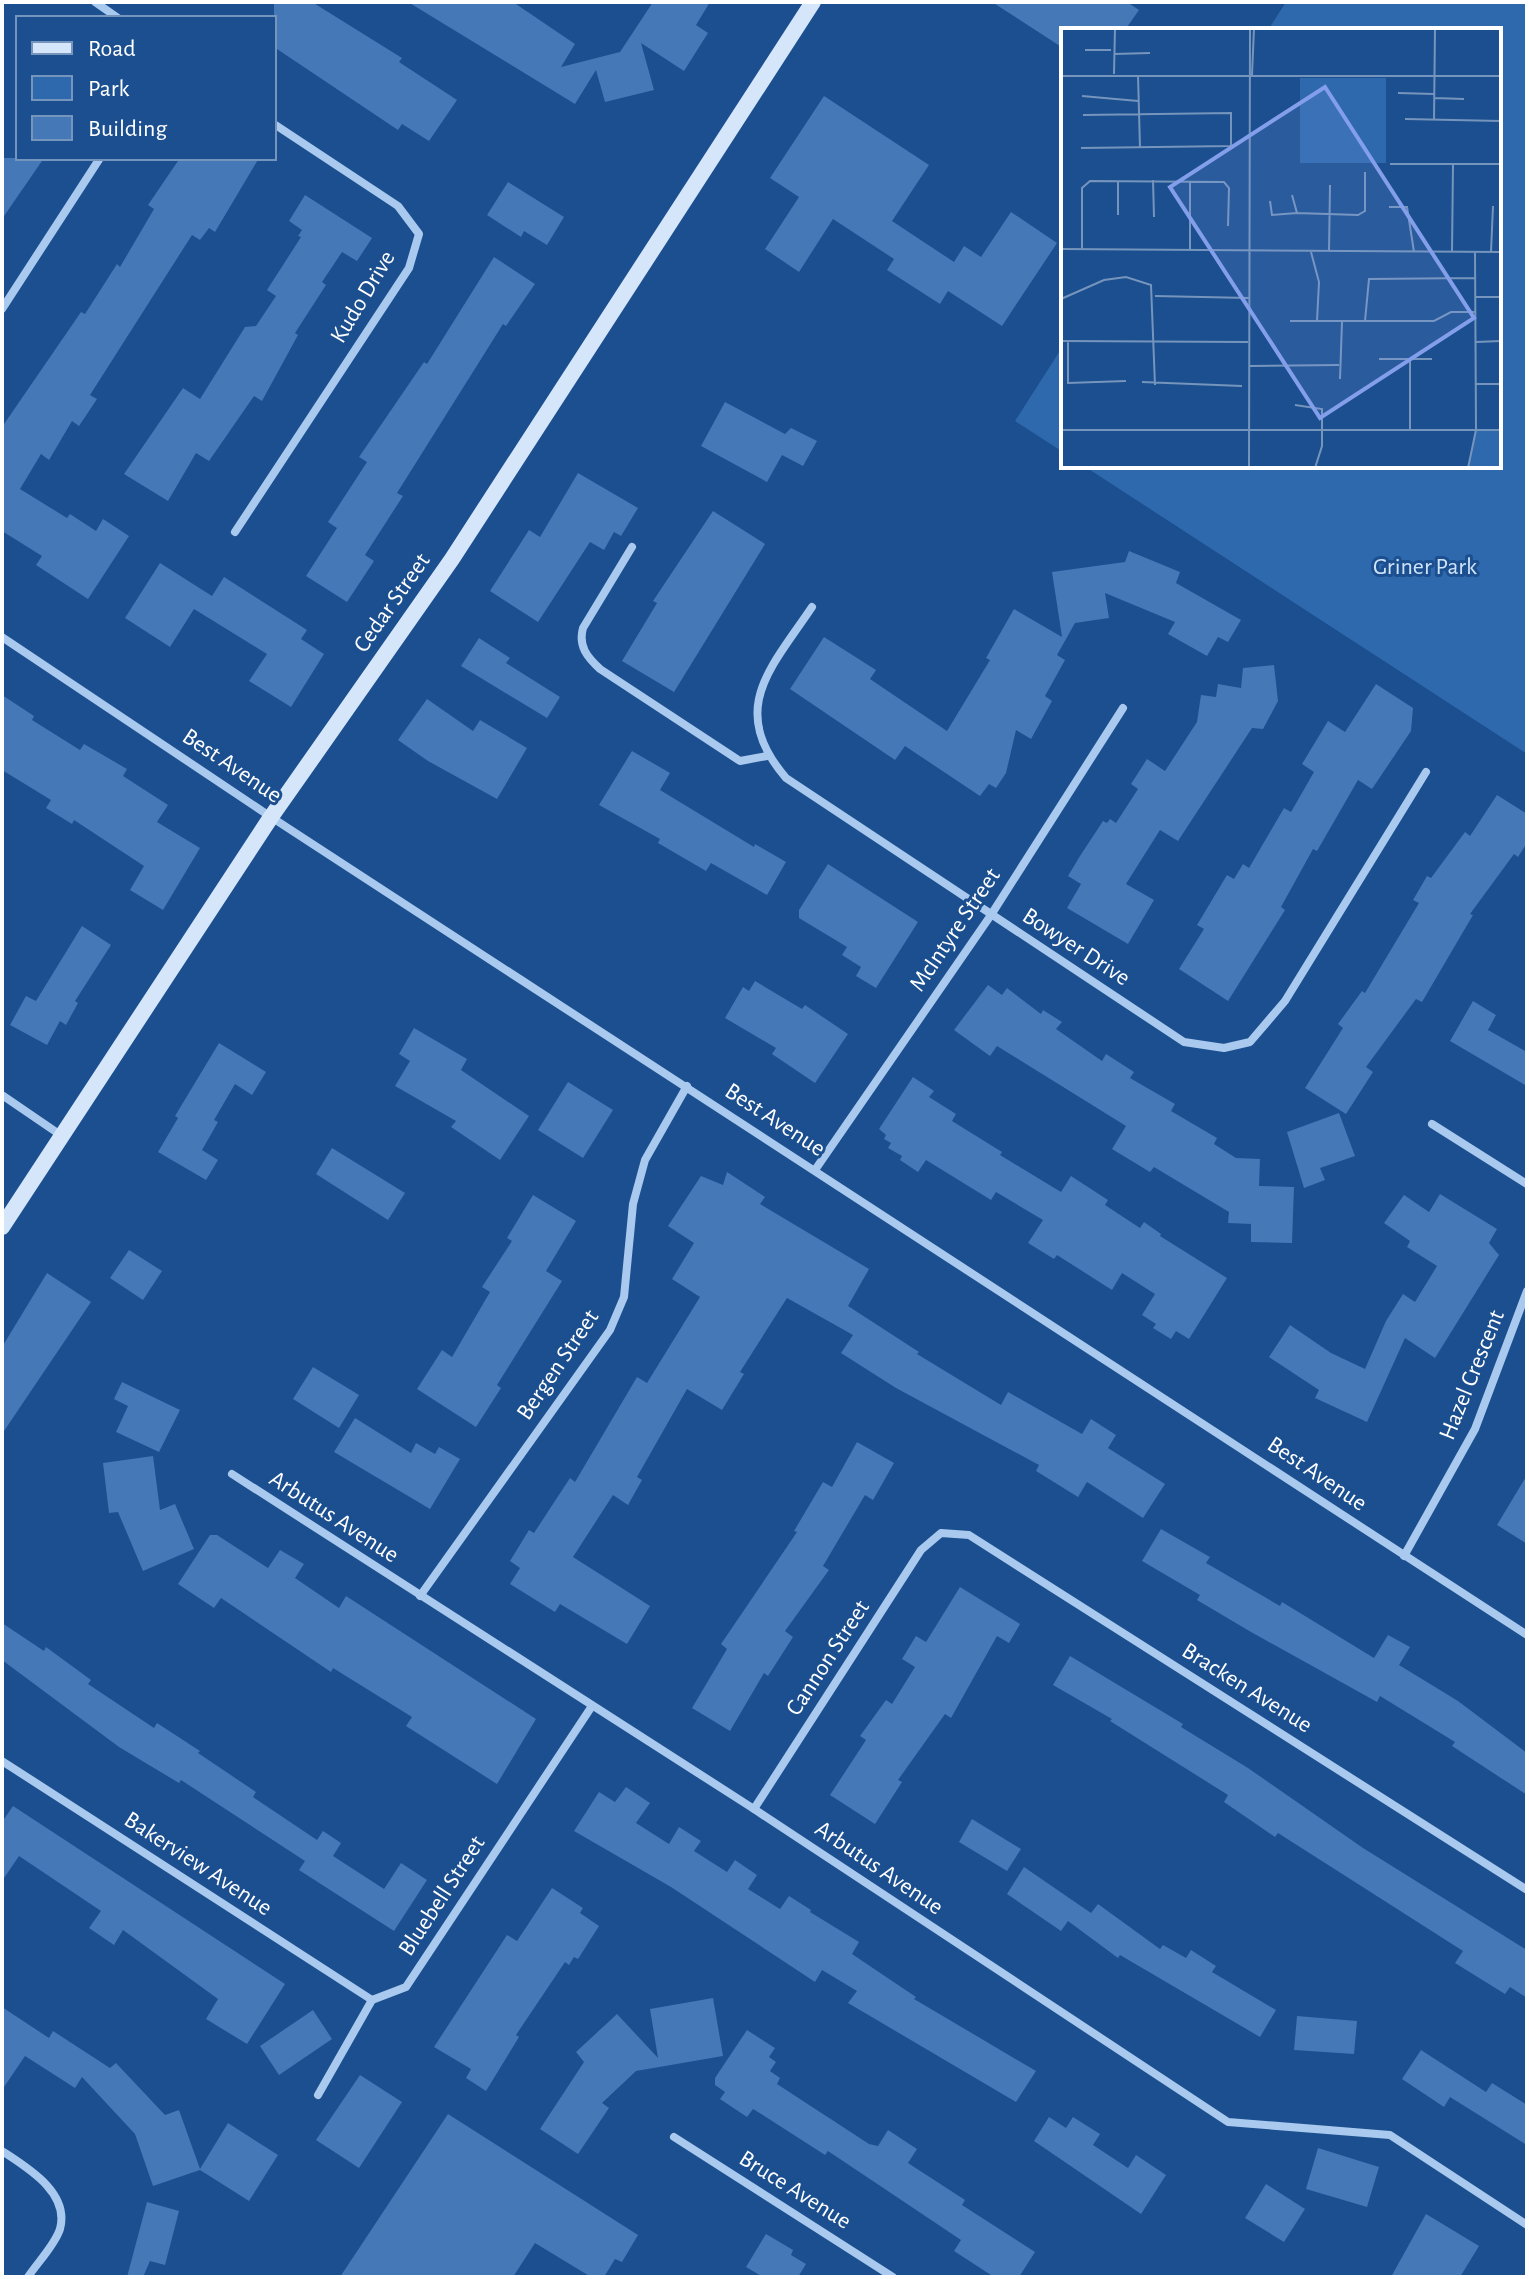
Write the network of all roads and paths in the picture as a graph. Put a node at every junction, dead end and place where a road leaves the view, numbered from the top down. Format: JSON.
{"nodes":[{"id":1,"x":95,"y":2,"type":"edge"},
{"id":2,"x":813,"y":2,"type":"edge"},
{"id":3,"x":115,"y":16,"type":"edge"},
{"id":4,"x":276,"y":125,"type":"edge"},
{"id":5,"x":99,"y":160,"type":"edge"},
{"id":6,"x":2,"y":309,"type":"edge"},
{"id":7,"x":235,"y":532,"type":"dead end"},
{"id":8,"x":632,"y":547,"type":"dead end"},
{"id":9,"x":812,"y":607,"type":"dead end"},
{"id":10,"x":2,"y":637,"type":"edge"},
{"id":11,"x":1123,"y":708,"type":"dead end"},
{"id":12,"x":767,"y":756,"type":"junction"},
{"id":13,"x":1426,"y":772,"type":"dead end"},
{"id":14,"x":271,"y":817,"type":"junction"},
{"id":15,"x":991,"y":915,"type":"junction"},
{"id":16,"x":687,"y":1086,"type":"junction"},
{"id":17,"x":2,"y":1095,"type":"edge"},
{"id":18,"x":1432,"y":1124,"type":"dead end"},
{"id":19,"x":62,"y":1136,"type":"junction"},
{"id":20,"x":815,"y":1170,"type":"junction"},
{"id":21,"x":1527,"y":1184,"type":"edge"},
{"id":22,"x":2,"y":1227,"type":"edge"},
{"id":23,"x":1527,"y":1291,"type":"edge"},
{"id":24,"x":232,"y":1474,"type":"dead end"},
{"id":25,"x":941,"y":1533,"type":"joint"},
{"id":26,"x":1404,"y":1556,"type":"junction"},
{"id":27,"x":420,"y":1596,"type":"junction"},
{"id":28,"x":1527,"y":1635,"type":"edge"},
{"id":29,"x":592,"y":1706,"type":"junction"},
{"id":30,"x":2,"y":1761,"type":"edge"},
{"id":31,"x":754,"y":1809,"type":"junction"},
{"id":32,"x":1527,"y":1890,"type":"edge"},
{"id":33,"x":372,"y":2000,"type":"junction"},
{"id":34,"x":318,"y":2095,"type":"dead end"},
{"id":35,"x":674,"y":2137,"type":"dead end"},
{"id":36,"x":2,"y":2151,"type":"edge"},
{"id":37,"x":1527,"y":2225,"type":"edge"},
{"id":38,"x":28,"y":2277,"type":"edge"},
{"id":39,"x":893,"y":2277,"type":"edge"}],
"edges":[{"from":1,"to":3,"type":"street"},
{"from":2,"to":14,"type":"main road","name":"Cedar Street"},
{"from":4,"to":7,"type":"street","name":"Kudo Drive"},
{"from":5,"to":6,"type":"street"},
{"from":8,"to":12,"type":"street"},
{"from":9,"to":12,"type":"street"},
{"from":10,"to":14,"type":"street","name":"Best Avenue"},
{"from":11,"to":15,"type":"street","name":"McIntyre Street"},
{"from":12,"to":15,"type":"street","name":"Bowyer Drive"},
{"from":13,"to":15,"type":"street","name":"Bowyer Drive"},
{"from":14,"to":16,"type":"street","name":"Best Avenue"},
{"from":14,"to":19,"type":"main road","name":"Cedar Street"},
{"from":15,"to":20,"type":"street","name":"McIntyre Street"},
{"from":16,"to":20,"type":"street","name":"Best Avenue"},
{"from":16,"to":27,"type":"street","name":"Bergen Street"},
{"from":17,"to":19,"type":"street"},
{"from":18,"to":21,"type":"street"},
{"from":19,"to":22,"type":"main road","name":"Cedar Street"},
{"from":20,"to":26,"type":"street","name":"Best Avenue"},
{"from":23,"to":26,"type":"street","name":"Hazel Crescent"},
{"from":24,"to":27,"type":"street","name":"Arbutus Avenue"},
{"from":25,"to":31,"type":"street","name":"Cannon Street"},
{"from":25,"to":32,"type":"street","name":"Bracken Avenue"},
{"from":26,"to":28,"type":"street","name":"Best Avenue"},
{"from":27,"to":29,"type":"street","name":"Arbutus Avenue"},
{"from":29,"to":31,"type":"street","name":"Arbutus Avenue"},
{"from":29,"to":33,"type":"street","name":"Bluebell Street"},
{"from":30,"to":33,"type":"street","name":"Bakerview Avenue"},
{"from":31,"to":37,"type":"street","name":"Arbutus Avenue"},
{"from":33,"to":34,"type":"street"},
{"from":35,"to":39,"type":"street","name":"Bruce Avenue"},
{"from":36,"to":38,"type":"street"}]}
